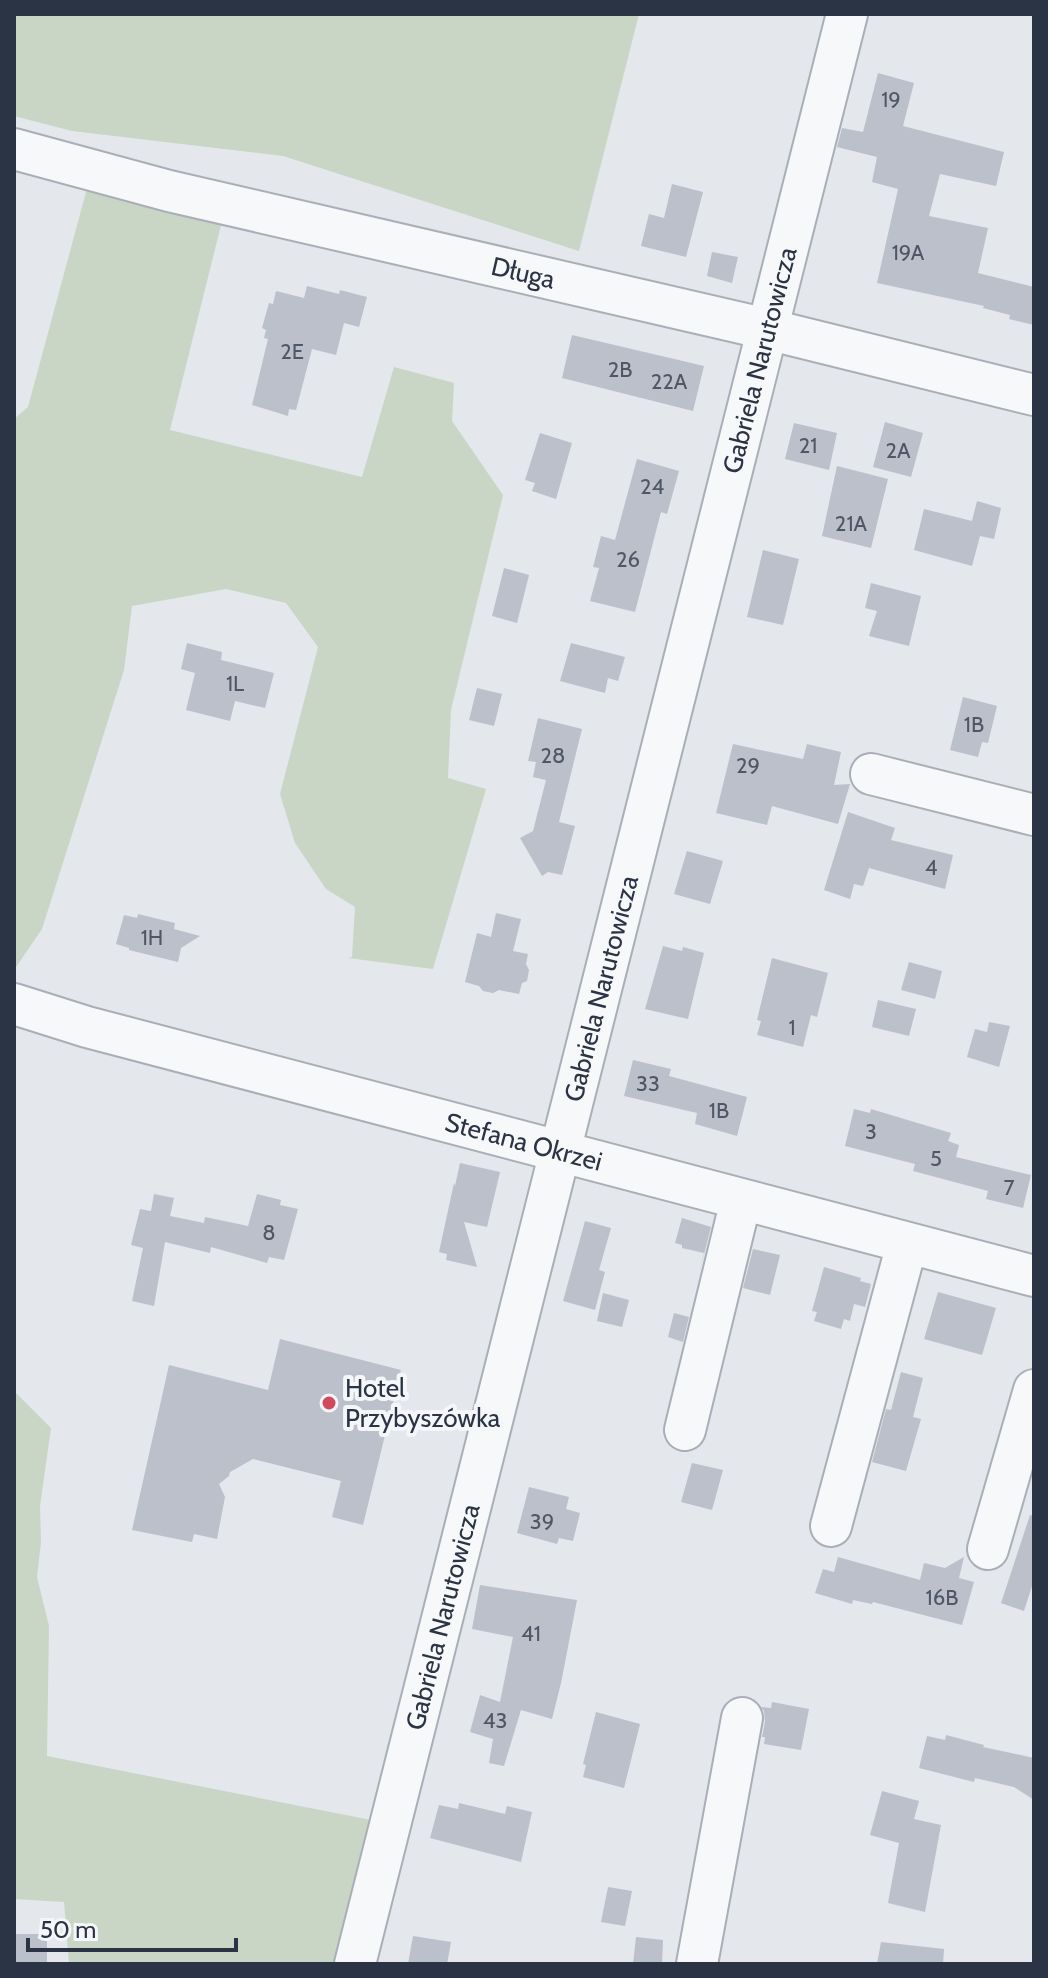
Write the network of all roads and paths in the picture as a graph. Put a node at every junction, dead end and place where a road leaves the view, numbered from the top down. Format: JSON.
{"nodes":[{"id":1,"x":847,"y":14,"type":"edge"},
{"id":2,"x":14,"y":149,"type":"edge"},
{"id":3,"x":767,"y":329,"type":"junction"},
{"id":4,"x":1034,"y":395,"type":"edge"},
{"id":5,"x":871,"y":774,"type":"dead end"},
{"id":6,"x":1034,"y":815,"type":"edge"},
{"id":7,"x":14,"y":1004,"type":"edge"},
{"id":8,"x":560,"y":1150,"type":"junction"},
{"id":9,"x":741,"y":1200,"type":"junction"},
{"id":10,"x":907,"y":1244,"type":"junction"},
{"id":11,"x":1034,"y":1276,"type":"edge"},
{"id":12,"x":1034,"y":1390,"type":"edge"},
{"id":13,"x":685,"y":1430,"type":"dead end"},
{"id":14,"x":831,"y":1526,"type":"dead end"},
{"id":15,"x":988,"y":1549,"type":"dead end"},
{"id":16,"x":742,"y":1718,"type":"dead end"},
{"id":17,"x":355,"y":1964,"type":"edge"},
{"id":18,"x":697,"y":1964,"type":"edge"}],
"edges":[{"from":1,"to":3,"type":"street","name":"Gabriela Narutowicza"},
{"from":2,"to":3,"type":"street","name":"Długa"},
{"from":3,"to":4,"type":"street","name":"Długa"},
{"from":3,"to":8,"type":"street","name":"Gabriela Narutowicza"},
{"from":5,"to":6,"type":"street"},
{"from":7,"to":8,"type":"street","name":"Stefana Okrzei"},
{"from":8,"to":9,"type":"street","name":"Stefana Okrzei"},
{"from":8,"to":17,"type":"street","name":"Gabriela Narutowicza"},
{"from":9,"to":10,"type":"street","name":"Stefana Okrzei"},
{"from":9,"to":13,"type":"street"},
{"from":10,"to":11,"type":"street","name":"Stefana Okrzei"},
{"from":10,"to":14,"type":"street"},
{"from":12,"to":15,"type":"street"},
{"from":16,"to":18,"type":"street"}]}
